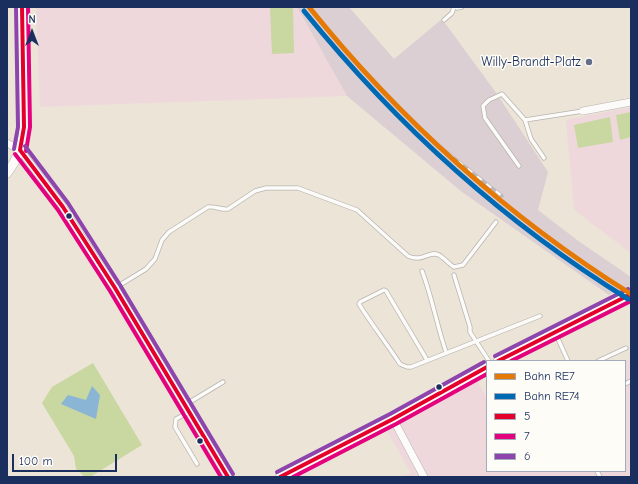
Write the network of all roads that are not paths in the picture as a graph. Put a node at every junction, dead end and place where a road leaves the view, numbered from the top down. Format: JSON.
{"nodes":[{"id":1,"x":22,"y":7,"type":"edge"},
{"id":2,"x":454,"y":7,"type":"edge"},
{"id":3,"x":462,"y":7,"type":"edge"},
{"id":4,"x":444,"y":20,"type":"dead end"},
{"id":5,"x":631,"y":102,"type":"edge"},
{"id":6,"x":583,"y":111,"type":"joint"},
{"id":7,"x":525,"y":120,"type":"junction"},
{"id":8,"x":7,"y":143,"type":"edge"},
{"id":9,"x":20,"y":150,"type":"junction"},
{"id":10,"x":544,"y":158,"type":"dead end"},
{"id":11,"x":519,"y":166,"type":"dead end"},
{"id":12,"x":7,"y":172,"type":"edge"},
{"id":13,"x":496,"y":222,"type":"dead end"},
{"id":14,"x":422,"y":271,"type":"dead end"},
{"id":15,"x":454,"y":275,"type":"dead end"},
{"id":16,"x":115,"y":288,"type":"junction"},
{"id":17,"x":631,"y":294,"type":"edge"},
{"id":18,"x":540,"y":316,"type":"dead end"},
{"id":19,"x":555,"y":332,"type":"junction"},
{"id":20,"x":476,"y":341,"type":"junction"},
{"id":21,"x":626,"y":348,"type":"dead end"},
{"id":22,"x":446,"y":352,"type":"junction"},
{"id":23,"x":427,"y":360,"type":"junction"},
{"id":24,"x":488,"y":360,"type":"edge"},
{"id":25,"x":500,"y":360,"type":"edge"},
{"id":26,"x":568,"y":360,"type":"edge"},
{"id":27,"x":600,"y":360,"type":"edge"},
{"id":28,"x":486,"y":368,"type":"edge"},
{"id":29,"x":223,"y":382,"type":"dead end"},
{"id":30,"x":187,"y":408,"type":"junction"},
{"id":31,"x":393,"y":419,"type":"junction"},
{"id":32,"x":197,"y":464,"type":"dead end"},
{"id":33,"x":228,"y":477,"type":"edge"},
{"id":34,"x":280,"y":477,"type":"edge"},
{"id":35,"x":424,"y":477,"type":"edge"}],
"edges":[{"from":1,"to":9,"type":"main road"},
{"from":2,"to":3,"type":"lane"},
{"from":2,"to":4,"type":"lane"},
{"from":5,"to":6,"type":"street"},
{"from":6,"to":7,"type":"lane"},
{"from":7,"to":10,"type":"lane"},
{"from":7,"to":11,"type":"lane"},
{"from":8,"to":9,"type":"street"},
{"from":9,"to":12,"type":"main road"},
{"from":9,"to":16,"type":"street"},
{"from":13,"to":16,"type":"lane"},
{"from":14,"to":22,"type":"lane"},
{"from":15,"to":20,"type":"lane"},
{"from":16,"to":30,"type":"street"},
{"from":17,"to":19,"type":"street"},
{"from":18,"to":20,"type":"lane"},
{"from":19,"to":25,"type":"street"},
{"from":19,"to":26,"type":"lane"},
{"from":20,"to":22,"type":"lane"},
{"from":20,"to":24,"type":"lane"},
{"from":21,"to":27,"type":"lane"},
{"from":22,"to":23,"type":"lane"},
{"from":23,"to":23,"type":"lane"},
{"from":28,"to":31,"type":"street"},
{"from":29,"to":30,"type":"lane"},
{"from":30,"to":32,"type":"lane"},
{"from":30,"to":33,"type":"street"},
{"from":31,"to":34,"type":"street"},
{"from":31,"to":35,"type":"street"}]}
